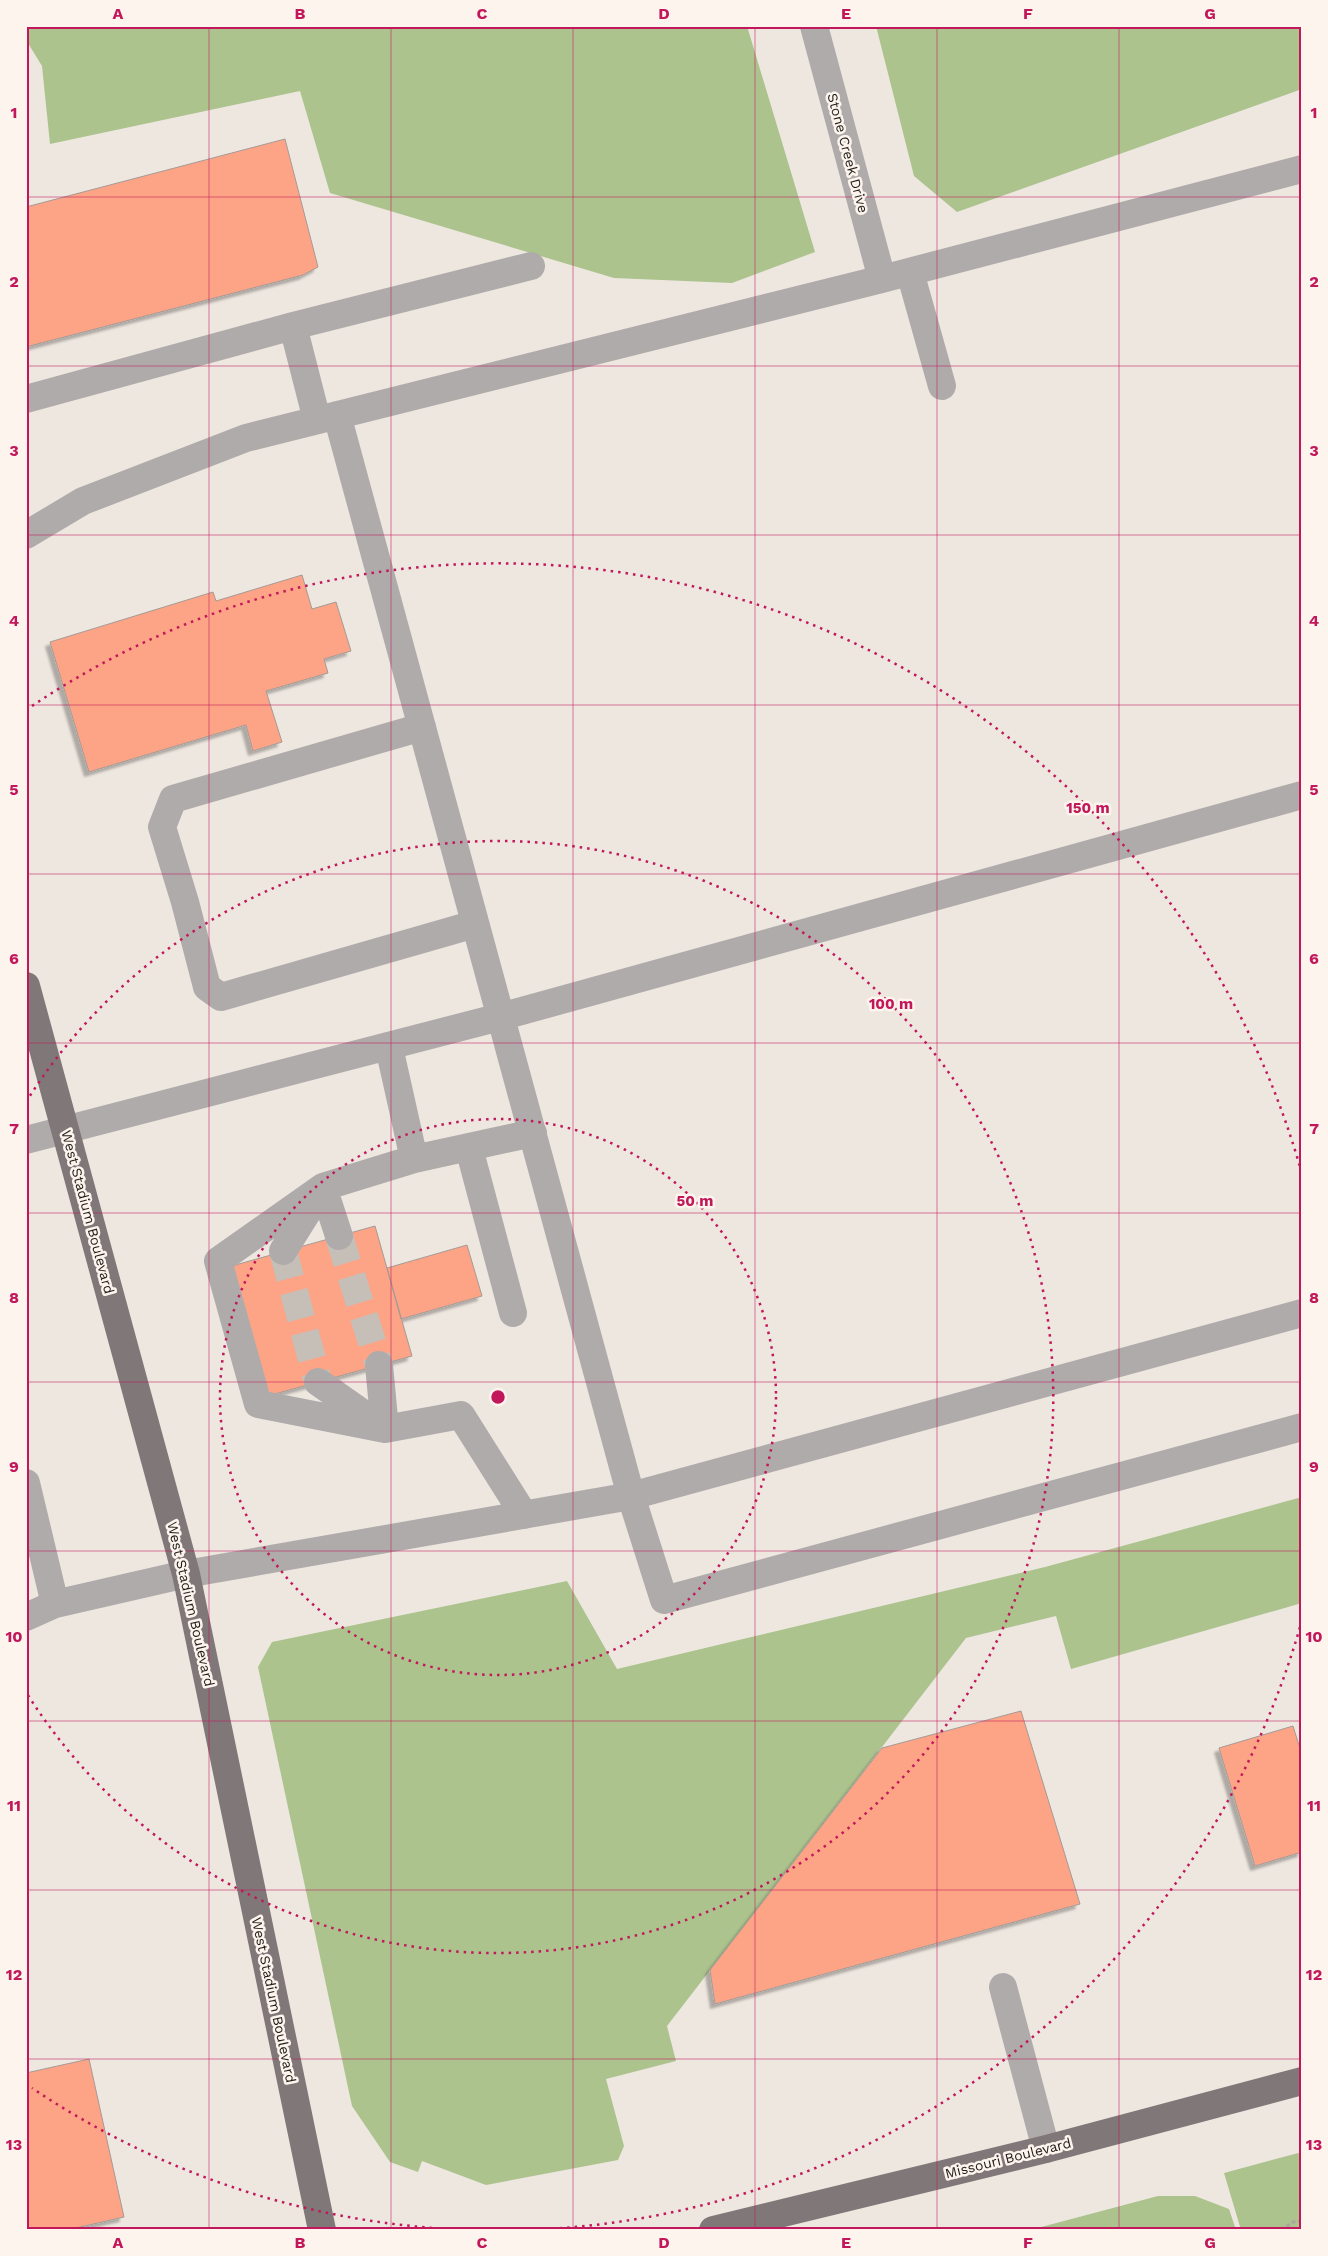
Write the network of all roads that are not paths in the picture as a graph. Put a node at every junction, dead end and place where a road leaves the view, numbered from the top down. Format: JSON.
{"nodes":[{"id":1,"x":814,"y":26,"type":"edge"},
{"id":2,"x":1302,"y":169,"type":"edge"},
{"id":3,"x":530,"y":266,"type":"dead end"},
{"id":4,"x":910,"y":272,"type":"junction"},
{"id":5,"x":882,"y":279,"type":"junction"},
{"id":6,"x":293,"y":326,"type":"junction"},
{"id":7,"x":942,"y":386,"type":"dead end"},
{"id":8,"x":26,"y":398,"type":"edge"},
{"id":9,"x":327,"y":417,"type":"junction"},
{"id":10,"x":26,"y":535,"type":"edge"},
{"id":11,"x":422,"y":727,"type":"junction"},
{"id":12,"x":1302,"y":795,"type":"edge"},
{"id":13,"x":475,"y":924,"type":"junction"},
{"id":14,"x":26,"y":986,"type":"edge"},
{"id":15,"x":500,"y":1017,"type":"junction"},
{"id":16,"x":389,"y":1047,"type":"junction"},
{"id":17,"x":66,"y":1131,"type":"junction"},
{"id":18,"x":533,"y":1133,"type":"junction"},
{"id":19,"x":26,"y":1140,"type":"edge"},
{"id":20,"x":469,"y":1148,"type":"junction"},
{"id":21,"x":414,"y":1159,"type":"junction"},
{"id":22,"x":323,"y":1187,"type":"junction"},
{"id":23,"x":339,"y":1236,"type":"tunnel mouth"},
{"id":24,"x":284,"y":1251,"type":"dead end"},
{"id":25,"x":513,"y":1313,"type":"dead end"},
{"id":26,"x":1302,"y":1313,"type":"edge"},
{"id":27,"x":379,"y":1365,"type":"tunnel mouth"},
{"id":28,"x":318,"y":1382,"type":"tunnel mouth"},
{"id":29,"x":1302,"y":1427,"type":"edge"},
{"id":30,"x":385,"y":1429,"type":"junction"},
{"id":31,"x":26,"y":1484,"type":"edge"},
{"id":32,"x":631,"y":1496,"type":"junction"},
{"id":33,"x":524,"y":1515,"type":"junction"},
{"id":34,"x":186,"y":1574,"type":"junction"},
{"id":35,"x":55,"y":1604,"type":"junction"},
{"id":36,"x":26,"y":1618,"type":"edge"},
{"id":37,"x":1003,"y":1987,"type":"dead end"},
{"id":38,"x":1302,"y":2081,"type":"edge"},
{"id":39,"x":1046,"y":2149,"type":"junction"},
{"id":40,"x":322,"y":2230,"type":"edge"},
{"id":41,"x":712,"y":2230,"type":"edge"}],
"edges":[{"from":1,"to":5,"type":"street","name":"Stone Creek Drive"},
{"from":2,"to":4,"type":"street"},
{"from":3,"to":6,"type":"street"},
{"from":4,"to":5,"type":"street"},
{"from":4,"to":7,"type":"street"},
{"from":5,"to":9,"type":"street"},
{"from":6,"to":8,"type":"street"},
{"from":6,"to":9,"type":"street"},
{"from":9,"to":10,"type":"street"},
{"from":9,"to":11,"type":"street"},
{"from":11,"to":13,"type":"street"},
{"from":11,"to":13,"type":"street"},
{"from":12,"to":15,"type":"street"},
{"from":13,"to":15,"type":"street"},
{"from":14,"to":17,"type":"main road","name":"West Stadium Boulevard"},
{"from":15,"to":16,"type":"street"},
{"from":15,"to":18,"type":"street"},
{"from":16,"to":17,"type":"street"},
{"from":16,"to":21,"type":"street"},
{"from":17,"to":19,"type":"street"},
{"from":17,"to":34,"type":"main road","name":"West Stadium Boulevard"},
{"from":18,"to":20,"type":"street"},
{"from":18,"to":32,"type":"street"},
{"from":20,"to":21,"type":"street"},
{"from":20,"to":25,"type":"street"},
{"from":21,"to":22,"type":"street"},
{"from":22,"to":23,"type":"street"},
{"from":22,"to":24,"type":"street"},
{"from":22,"to":30,"type":"street"},
{"from":26,"to":32,"type":"street"},
{"from":27,"to":30,"type":"street"},
{"from":28,"to":30,"type":"street"},
{"from":29,"to":32,"type":"street"},
{"from":30,"to":33,"type":"street"},
{"from":31,"to":35,"type":"street"},
{"from":32,"to":33,"type":"street"},
{"from":33,"to":34,"type":"street"},
{"from":34,"to":35,"type":"street"},
{"from":34,"to":40,"type":"main road","name":"West Stadium Boulevard"},
{"from":35,"to":36,"type":"street"},
{"from":37,"to":39,"type":"street"},
{"from":38,"to":39,"type":"main road","name":"Missouri Boulevard"},
{"from":39,"to":41,"type":"main road","name":"Missouri Boulevard"}]}
